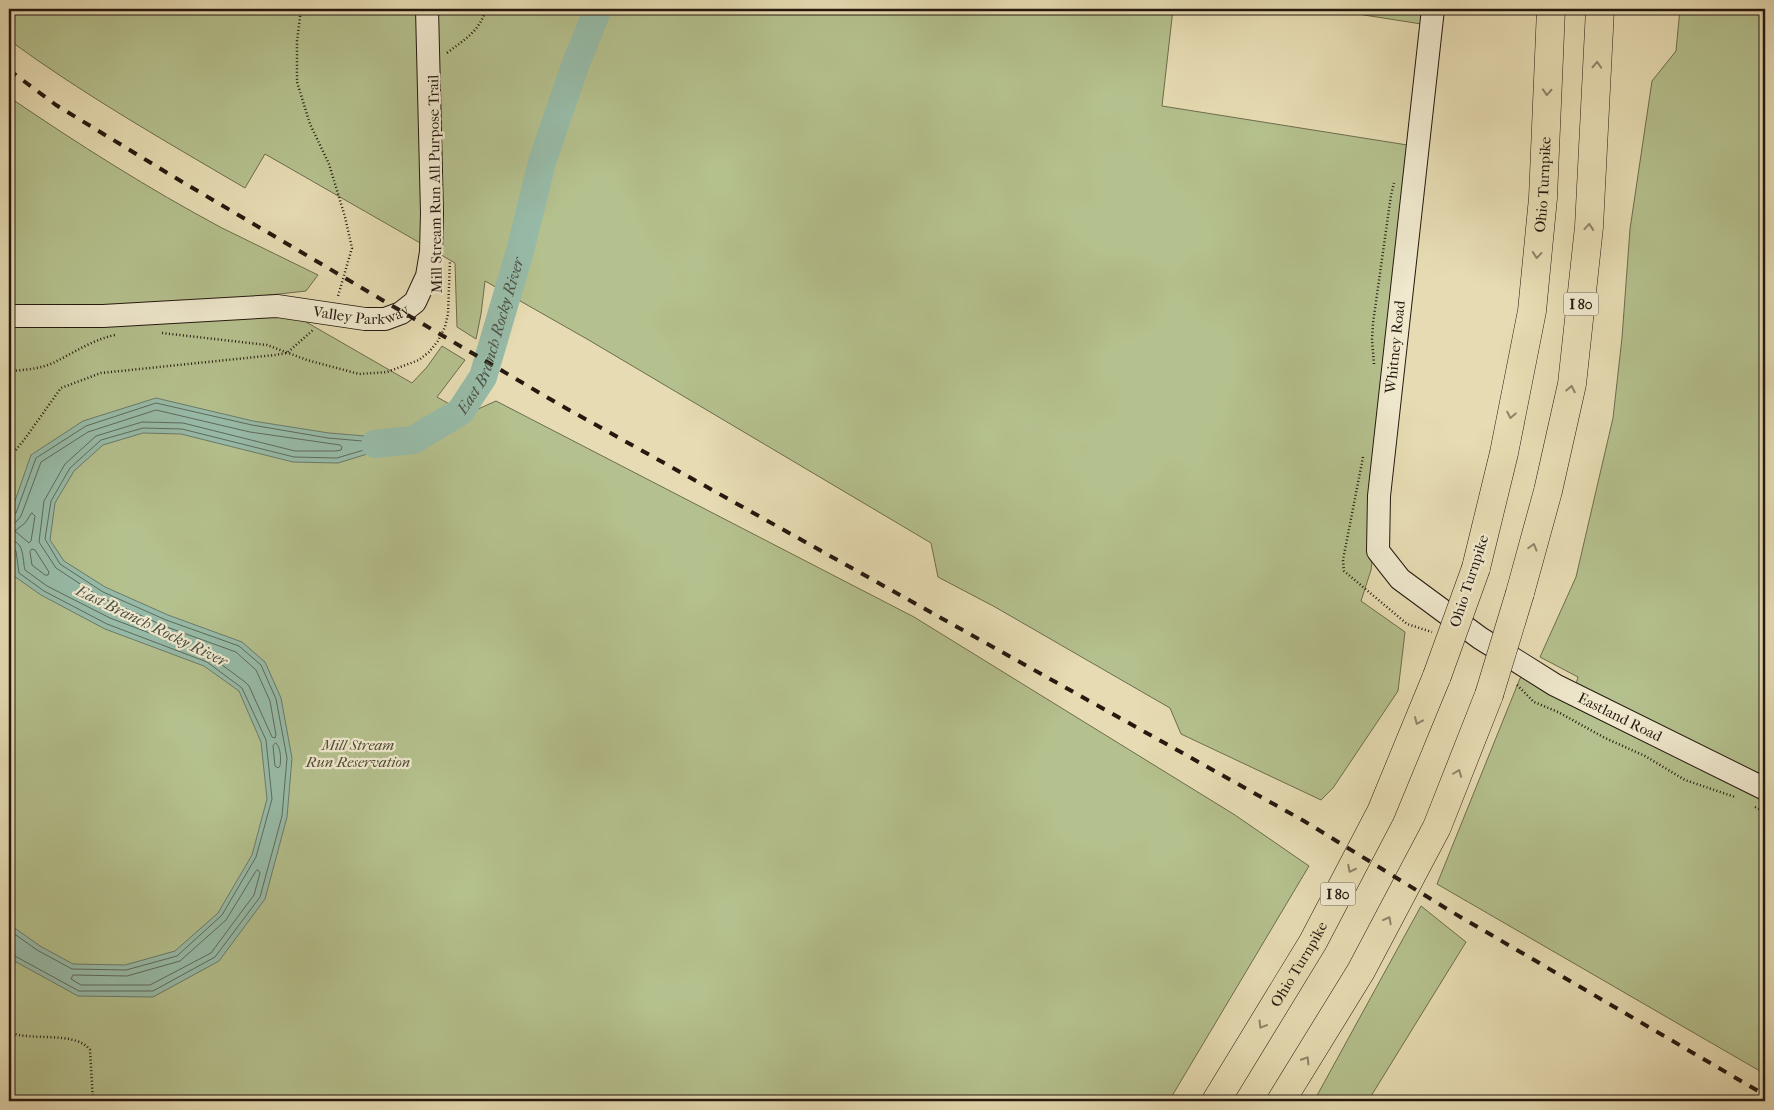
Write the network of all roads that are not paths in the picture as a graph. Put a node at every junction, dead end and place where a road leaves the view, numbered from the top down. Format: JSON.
{"nodes":[{"id":1,"x":427,"y":9,"type":"edge"},
{"id":2,"x":1433,"y":9,"type":"edge"},
{"id":3,"x":1551,"y":9,"type":"edge"},
{"id":4,"x":1600,"y":9,"type":"edge"},
{"id":5,"x":9,"y":316,"type":"edge"},
{"id":6,"x":1480,"y":638,"type":"joint"},
{"id":7,"x":1757,"y":796,"type":"edge"},
{"id":8,"x":1216,"y":1101,"type":"edge"},
{"id":9,"x":1281,"y":1101,"type":"edge"}],
"edges":[{"from":1,"to":5,"type":"street","name":"Valley Parkway"},
{"from":2,"to":6,"type":"street","name":"Whitney Road"},
{"from":3,"to":8,"type":"highway","name":"Ohio Turnpike","number":"I 80","one_way":true,"bridge":true},
{"from":9,"to":4,"type":"highway","number":"I 80","one_way":true,"bridge":true},
{"from":6,"to":7,"type":"street","name":"Eastland Road"}]}
